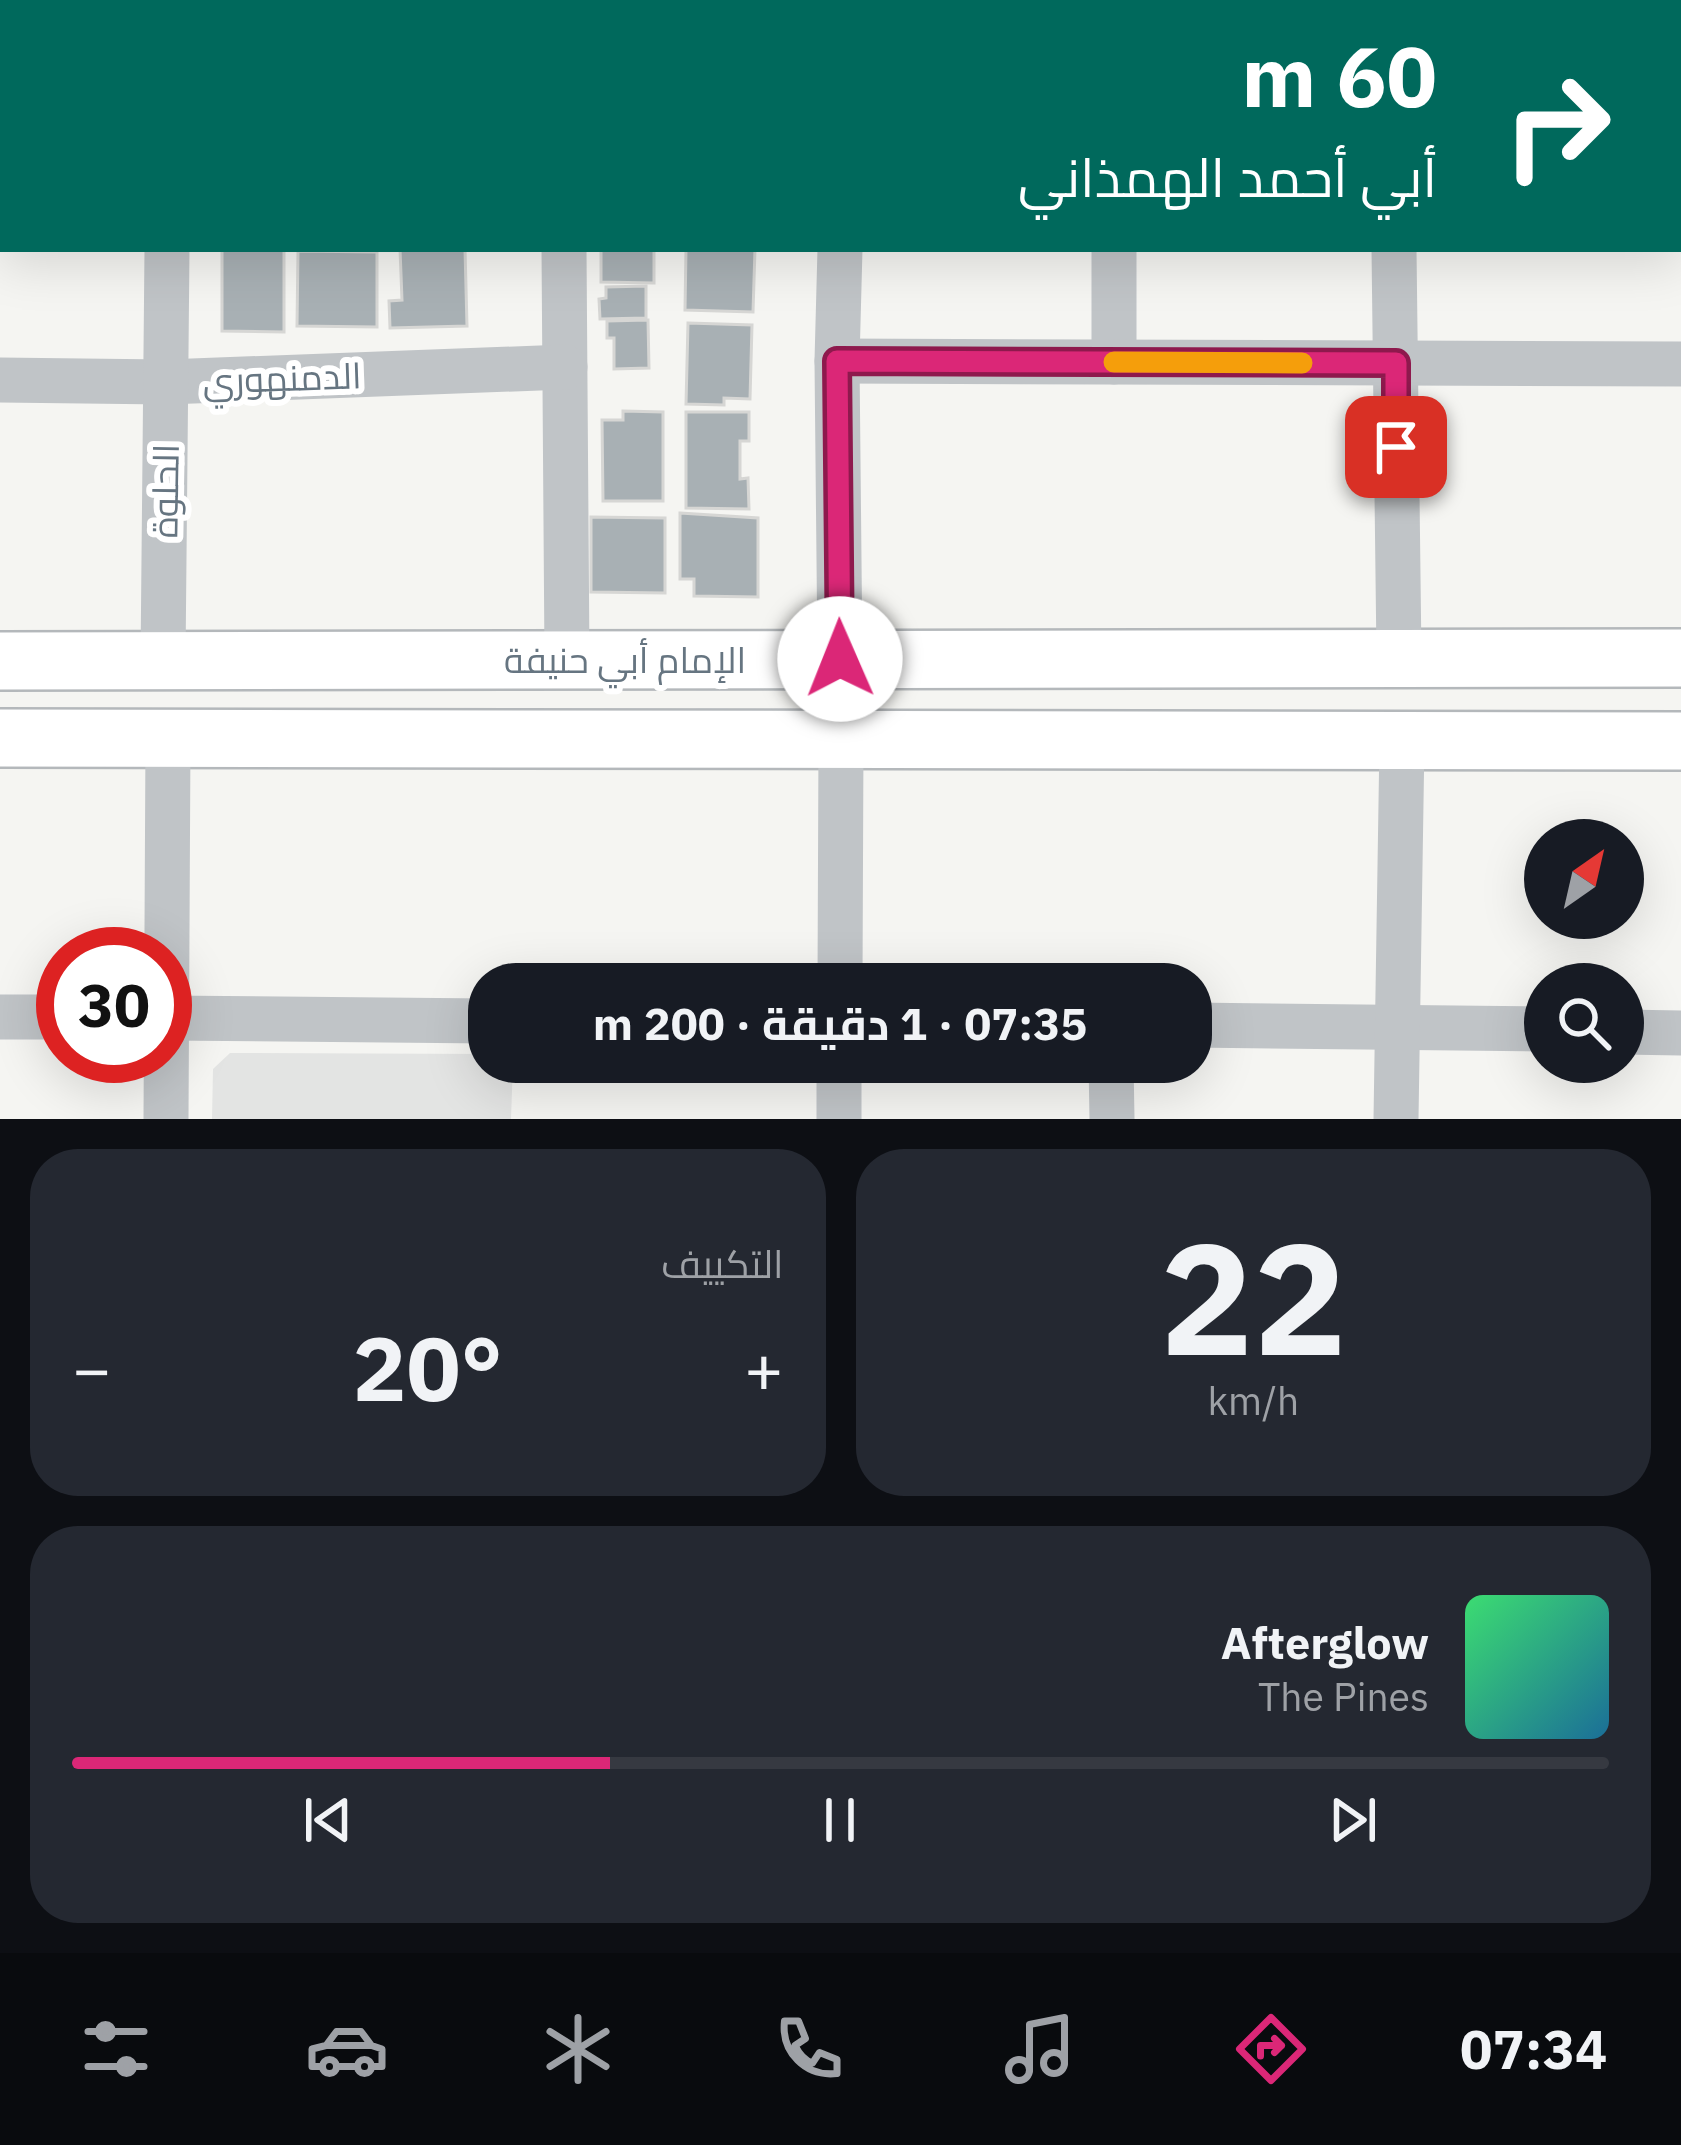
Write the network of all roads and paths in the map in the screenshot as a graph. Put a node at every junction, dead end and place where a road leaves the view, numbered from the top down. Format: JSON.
{"nodes":[{"id":1,"x":167,"y":252,"type":"edge"},
{"id":2,"x":564,"y":252,"type":"edge"},
{"id":3,"x":840,"y":252,"type":"edge"},
{"id":4,"x":1114,"y":252,"type":"edge"},
{"id":5,"x":1394,"y":252,"type":"edge"},
{"id":6,"x":837,"y":361,"type":"junction"},
{"id":7,"x":1114,"y":362,"type":"junction"},
{"id":8,"x":1396,"y":363,"type":"junction"},
{"id":9,"x":1681,"y":364,"type":"edge"},
{"id":10,"x":565,"y":367,"type":"junction"},
{"id":11,"x":0,"y":380,"type":"edge"},
{"id":12,"x":166,"y":382,"type":"junction"},
{"id":13,"x":1399,"y":657,"type":"junction"},
{"id":14,"x":1681,"y":658,"type":"edge"},
{"id":15,"x":840,"y":659,"type":"junction"},
{"id":16,"x":567,"y":660,"type":"junction"},
{"id":17,"x":0,"y":661,"type":"edge"},
{"id":18,"x":163,"y":661,"type":"junction"},
{"id":19,"x":0,"y":738,"type":"edge"},
{"id":20,"x":168,"y":738,"type":"junction"},
{"id":21,"x":841,"y":739,"type":"junction"},
{"id":22,"x":1402,"y":740,"type":"junction"},
{"id":23,"x":1681,"y":741,"type":"edge"},
{"id":24,"x":167,"y":927,"type":"edge"},
{"id":25,"x":840,"y":963,"type":"edge"},
{"id":26,"x":0,"y":1017,"type":"edge"},
{"id":27,"x":36,"y":1017,"type":"edge"},
{"id":28,"x":192,"y":1018,"type":"edge"},
{"id":29,"x":468,"y":1021,"type":"edge"},
{"id":30,"x":1212,"y":1025,"type":"edge"},
{"id":31,"x":1397,"y":1025,"type":"junction"},
{"id":32,"x":1524,"y":1028,"type":"edge"},
{"id":33,"x":1644,"y":1032,"type":"edge"},
{"id":34,"x":1681,"y":1033,"type":"edge"},
{"id":35,"x":166,"y":1083,"type":"edge"},
{"id":36,"x":839,"y":1083,"type":"edge"},
{"id":37,"x":1111,"y":1083,"type":"edge"},
{"id":38,"x":166,"y":1119,"type":"edge"},
{"id":39,"x":839,"y":1119,"type":"edge"},
{"id":40,"x":1112,"y":1119,"type":"edge"},
{"id":41,"x":1396,"y":1119,"type":"edge"}],
"edges":[{"from":1,"to":12,"type":"street","name":"الحلوة"},
{"from":2,"to":10,"type":"street"},
{"from":3,"to":6,"type":"street"},
{"from":4,"to":7,"type":"street"},
{"from":5,"to":8,"type":"street"},
{"from":6,"to":7,"type":"street"},
{"from":6,"to":15,"type":"street"},
{"from":7,"to":8,"type":"street"},
{"from":8,"to":9,"type":"street"},
{"from":8,"to":13,"type":"street"},
{"from":10,"to":12,"type":"street","name":"الدمنهوري"},
{"from":10,"to":16,"type":"street"},
{"from":11,"to":12,"type":"street","name":"الدمنهوري"},
{"from":12,"to":18,"type":"street","name":"الحلوة"},
{"from":13,"to":14,"type":"main road","name":"الإمام أبي حنيفة"},
{"from":13,"to":15,"type":"main road","name":"الإمام أبي حنيفة"},
{"from":15,"to":16,"type":"main road","name":"الإمام أبي حنيفة"},
{"from":16,"to":18,"type":"main road","name":"الإمام أبي حنيفة"},
{"from":17,"to":18,"type":"main road","name":"الإمام أبي حنيفة"},
{"from":19,"to":20,"type":"main road"},
{"from":20,"to":21,"type":"main road"},
{"from":20,"to":24,"type":"street"},
{"from":21,"to":22,"type":"main road"},
{"from":21,"to":25,"type":"street"},
{"from":22,"to":23,"type":"main road"},
{"from":22,"to":31,"type":"street"},
{"from":26,"to":27,"type":"street"},
{"from":28,"to":29,"type":"street"},
{"from":30,"to":31,"type":"street"},
{"from":31,"to":32,"type":"street"},
{"from":31,"to":41,"type":"street"},
{"from":33,"to":34,"type":"street"},
{"from":35,"to":38,"type":"street"},
{"from":36,"to":39,"type":"street"},
{"from":37,"to":40,"type":"street"}]}
